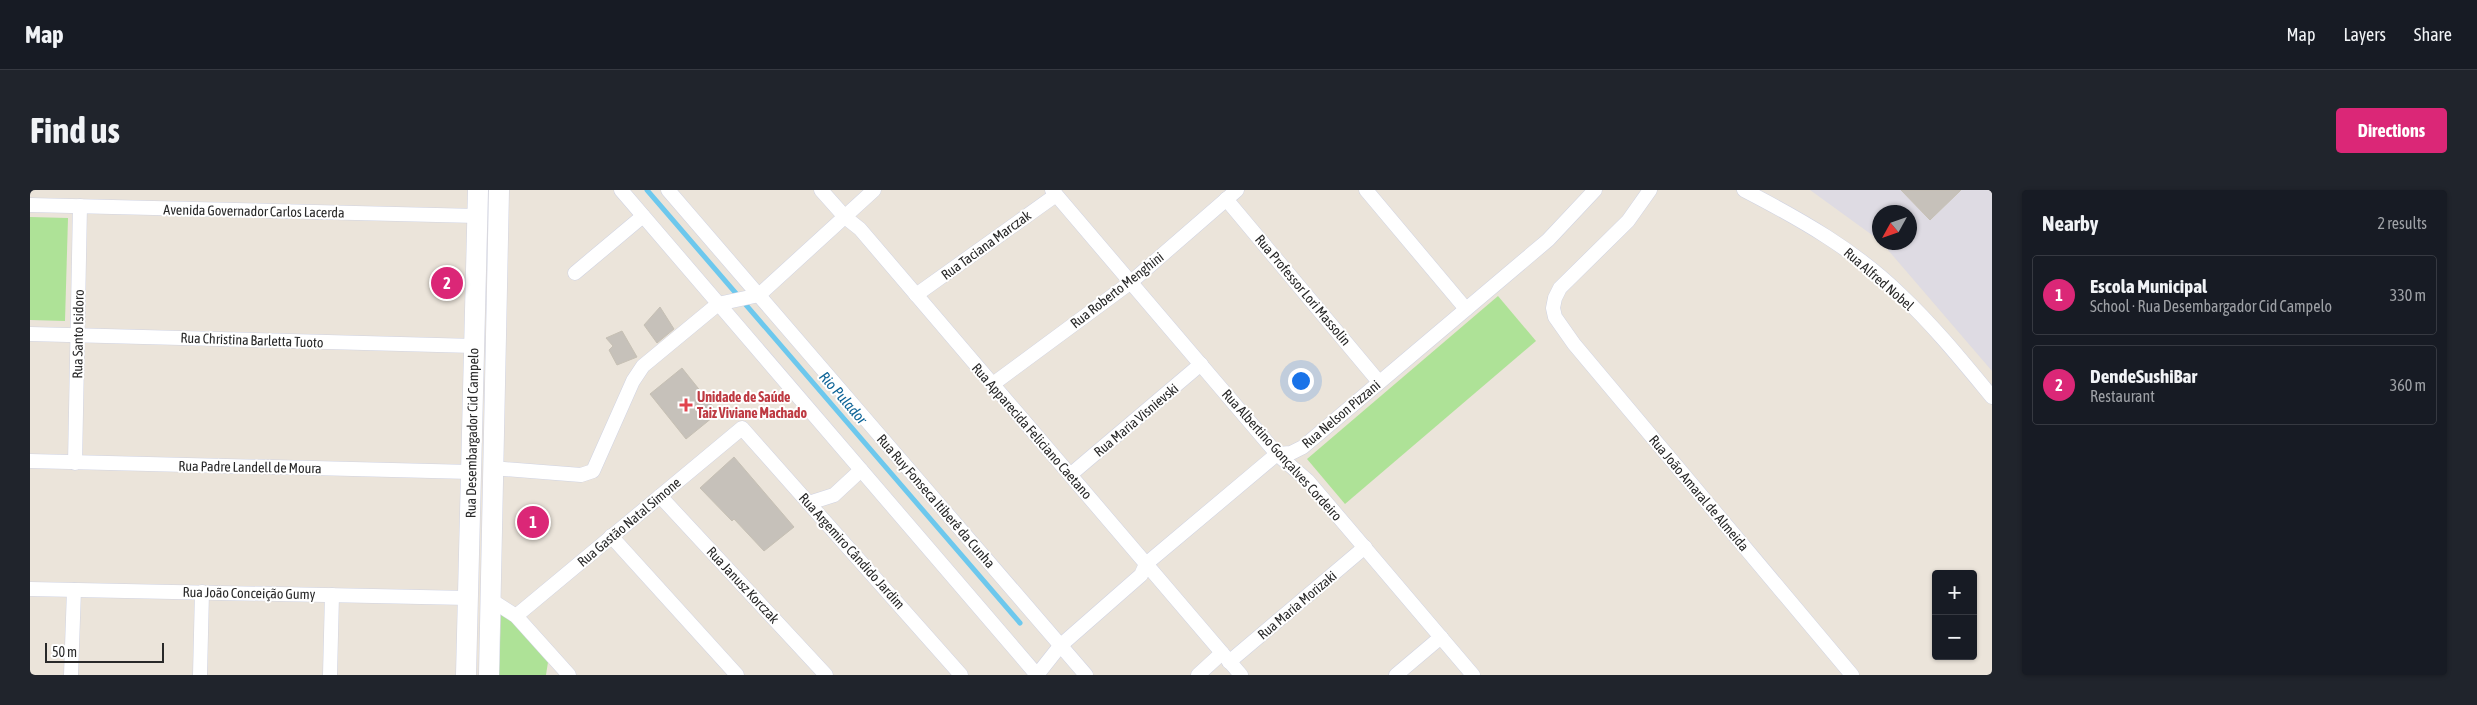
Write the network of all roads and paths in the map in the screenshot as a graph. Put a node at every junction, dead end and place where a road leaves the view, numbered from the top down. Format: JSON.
{"nodes":[{"id":1,"x":478,"y":190,"type":"edge"},
{"id":2,"x":499,"y":190,"type":"edge"},
{"id":3,"x":621,"y":190,"type":"edge"},
{"id":4,"x":668,"y":190,"type":"edge"},
{"id":5,"x":821,"y":190,"type":"edge"},
{"id":6,"x":874,"y":190,"type":"edge"},
{"id":7,"x":1366,"y":190,"type":"edge"},
{"id":8,"x":1595,"y":190,"type":"edge"},
{"id":9,"x":1650,"y":190,"type":"edge"},
{"id":10,"x":1744,"y":190,"type":"edge"},
{"id":11,"x":1054,"y":192,"type":"edge"},
{"id":12,"x":1232,"y":194,"type":"edge"},
{"id":13,"x":30,"y":205,"type":"edge"},
{"id":14,"x":80,"y":206,"type":"junction"},
{"id":15,"x":477,"y":216,"type":"junction"},
{"id":16,"x":643,"y":216,"type":"junction"},
{"id":17,"x":845,"y":217,"type":"junction"},
{"id":18,"x":575,"y":273,"type":"dead end"},
{"id":19,"x":1131,"y":282,"type":"junction"},
{"id":20,"x":759,"y":295,"type":"junction"},
{"id":21,"x":916,"y":295,"type":"junction"},
{"id":22,"x":718,"y":304,"type":"junction"},
{"id":23,"x":1466,"y":309,"type":"junction"},
{"id":24,"x":30,"y":334,"type":"edge"},
{"id":25,"x":78,"y":335,"type":"junction"},
{"id":26,"x":474,"y":346,"type":"junction"},
{"id":27,"x":1201,"y":364,"type":"junction"},
{"id":28,"x":1379,"y":382,"type":"junction"},
{"id":29,"x":993,"y":384,"type":"junction"},
{"id":30,"x":1992,"y":397,"type":"edge"},
{"id":31,"x":742,"y":428,"type":"joint"},
{"id":32,"x":1277,"y":454,"type":"junction"},
{"id":33,"x":30,"y":462,"type":"edge"},
{"id":34,"x":75,"y":463,"type":"junction"},
{"id":35,"x":492,"y":468,"type":"junction"},
{"id":36,"x":861,"y":470,"type":"junction"},
{"id":37,"x":471,"y":472,"type":"junction"},
{"id":38,"x":1070,"y":476,"type":"junction"},
{"id":39,"x":660,"y":496,"type":"junction"},
{"id":40,"x":809,"y":504,"type":"junction"},
{"id":41,"x":611,"y":536,"type":"junction"},
{"id":42,"x":1364,"y":547,"type":"junction"},
{"id":43,"x":1146,"y":564,"type":"junction"},
{"id":44,"x":30,"y":589,"type":"edge"},
{"id":45,"x":74,"y":590,"type":"junction"},
{"id":46,"x":202,"y":592,"type":"junction"},
{"id":47,"x":332,"y":595,"type":"junction"},
{"id":48,"x":468,"y":598,"type":"junction"},
{"id":49,"x":491,"y":600,"type":"junction"},
{"id":50,"x":516,"y":616,"type":"junction"},
{"id":51,"x":1441,"y":637,"type":"junction"},
{"id":52,"x":1060,"y":646,"type":"junction"},
{"id":53,"x":1226,"y":657,"type":"junction"},
{"id":54,"x":563,"y":672,"type":"edge"},
{"id":55,"x":71,"y":675,"type":"edge"},
{"id":56,"x":200,"y":675,"type":"edge"},
{"id":57,"x":330,"y":675,"type":"edge"},
{"id":58,"x":466,"y":675,"type":"edge"},
{"id":59,"x":488,"y":675,"type":"edge"},
{"id":60,"x":737,"y":675,"type":"edge"},
{"id":61,"x":826,"y":675,"type":"edge"},
{"id":62,"x":962,"y":675,"type":"edge"},
{"id":63,"x":1037,"y":675,"type":"edge"},
{"id":64,"x":1086,"y":675,"type":"edge"},
{"id":65,"x":1198,"y":675,"type":"edge"},
{"id":66,"x":1241,"y":675,"type":"edge"},
{"id":67,"x":1396,"y":675,"type":"edge"},
{"id":68,"x":1473,"y":675,"type":"edge"},
{"id":69,"x":1852,"y":675,"type":"edge"}],
"edges":[{"from":1,"to":15,"type":"main road","name":"Rua Desembargador Cid Campelo"},
{"from":2,"to":35,"type":"main road","name":"Rua Desembargador Cid Campelo"},
{"from":3,"to":16,"type":"street"},
{"from":4,"to":20,"type":"street","name":"Rua Ruy Fonseca Itiberê da Cunha"},
{"from":5,"to":17,"type":"street","name":"Rua Apparecida Feliciano Caetano"},
{"from":6,"to":17,"type":"street"},
{"from":7,"to":23,"type":"street"},
{"from":8,"to":23,"type":"street","name":"Rua Nelson Pizzani"},
{"from":9,"to":69,"type":"street","name":"Rua João Amaral de Almeida"},
{"from":10,"to":30,"type":"street","name":"Rua Alfred Nobel"},
{"from":11,"to":19,"type":"street","name":"Rua Albertino Gonçalves Cordeiro"},
{"from":11,"to":21,"type":"street","name":"Rua Taciana Marczak"},
{"from":12,"to":19,"type":"street","name":"Rua Roberto Menghini"},
{"from":12,"to":28,"type":"street","name":"Rua Professor Lori Massolin"},
{"from":13,"to":14,"type":"street","name":"Avenida Governador Carlos Lacerda"},
{"from":14,"to":15,"type":"street","name":"Avenida Governador Carlos Lacerda"},
{"from":14,"to":25,"type":"street","name":"Rua Santo Isidoro"},
{"from":15,"to":26,"type":"main road","name":"Rua Desembargador Cid Campelo"},
{"from":16,"to":18,"type":"street"},
{"from":16,"to":22,"type":"street"},
{"from":17,"to":20,"type":"street"},
{"from":17,"to":21,"type":"street","name":"Rua Apparecida Feliciano Caetano"},
{"from":19,"to":27,"type":"street","name":"Rua Albertino Gonçalves Cordeiro"},
{"from":19,"to":29,"type":"street","name":"Rua Roberto Menghini"},
{"from":20,"to":22,"type":"street"},
{"from":20,"to":52,"type":"street","name":"Rua Ruy Fonseca Itiberê da Cunha"},
{"from":21,"to":29,"type":"street","name":"Rua Apparecida Feliciano Caetano"},
{"from":22,"to":35,"type":"street"},
{"from":22,"to":36,"type":"street"},
{"from":23,"to":28,"type":"street","name":"Rua Nelson Pizzani"},
{"from":24,"to":25,"type":"street","name":"Rua Christina Barletta Tuoto"},
{"from":25,"to":26,"type":"street","name":"Rua Christina Barletta Tuoto"},
{"from":25,"to":34,"type":"street","name":"Rua Santo Isidoro"},
{"from":26,"to":37,"type":"main road","name":"Rua Desembargador Cid Campelo"},
{"from":27,"to":32,"type":"street","name":"Rua Albertino Gonçalves Cordeiro"},
{"from":27,"to":38,"type":"street","name":"Rua Maria Visnievski"},
{"from":28,"to":32,"type":"street","name":"Rua Nelson Pizzani"},
{"from":29,"to":38,"type":"street","name":"Rua Apparecida Feliciano Caetano"},
{"from":31,"to":39,"type":"street","name":"Rua Gastão Natal Simone"},
{"from":31,"to":40,"type":"street","name":"Rua Argemiro Cândido Jardim"},
{"from":32,"to":42,"type":"street","name":"Rua Albertino Gonçalves Cordeiro"},
{"from":32,"to":43,"type":"street","name":"Rua Nelson Pizzani"},
{"from":33,"to":34,"type":"street","name":"Rua Padre Landell de Moura"},
{"from":34,"to":37,"type":"street","name":"Rua Padre Landell de Moura"},
{"from":35,"to":49,"type":"main road","name":"Rua Desembargador Cid Campelo"},
{"from":36,"to":40,"type":"street"},
{"from":36,"to":63,"type":"street"},
{"from":37,"to":48,"type":"main road","name":"Rua Desembargador Cid Campelo"},
{"from":38,"to":43,"type":"street","name":"Rua Apparecida Feliciano Caetano"},
{"from":39,"to":41,"type":"street","name":"Rua Gastão Natal Simone"},
{"from":39,"to":61,"type":"street","name":"Rua Janusz Korczak"},
{"from":40,"to":62,"type":"street","name":"Rua Argemiro Cândido Jardim"},
{"from":41,"to":50,"type":"street","name":"Rua Gastão Natal Simone"},
{"from":41,"to":60,"type":"street"},
{"from":42,"to":51,"type":"street","name":"Rua Albertino Gonçalves Cordeiro"},
{"from":42,"to":53,"type":"street","name":"Rua Maria Morizaki"},
{"from":43,"to":52,"type":"street","name":"Rua Nelson Pizzani"},
{"from":43,"to":53,"type":"street","name":"Rua Apparecida Feliciano Caetano"},
{"from":44,"to":45,"type":"street","name":"Rua João Conceição Gumy"},
{"from":45,"to":46,"type":"street","name":"Rua João Conceição Gumy"},
{"from":45,"to":55,"type":"street"},
{"from":46,"to":47,"type":"street","name":"Rua João Conceição Gumy"},
{"from":46,"to":56,"type":"street"},
{"from":47,"to":48,"type":"street","name":"Rua João Conceição Gumy"},
{"from":47,"to":57,"type":"street"},
{"from":48,"to":49,"type":"main road"},
{"from":48,"to":58,"type":"main road","name":"Rua Desembargador Cid Campelo"},
{"from":49,"to":50,"type":"street"},
{"from":49,"to":59,"type":"main road","name":"Rua Desembargador Cid Campelo"},
{"from":50,"to":54,"type":"street"},
{"from":51,"to":67,"type":"street"},
{"from":51,"to":68,"type":"street","name":"Rua Albertino Gonçalves Cordeiro"},
{"from":52,"to":63,"type":"street","name":"Rua Nelson Pizzani"},
{"from":52,"to":64,"type":"street","name":"Rua Ruy Fonseca Itiberê da Cunha"},
{"from":53,"to":65,"type":"street","name":"Rua Maria Morizaki"},
{"from":53,"to":66,"type":"street","name":"Rua Apparecida Feliciano Caetano"}]}
